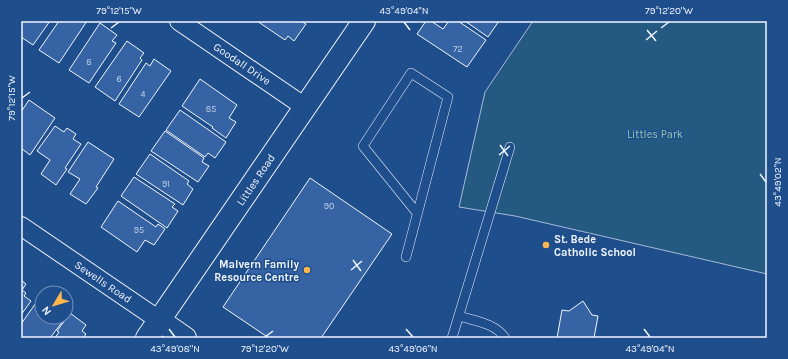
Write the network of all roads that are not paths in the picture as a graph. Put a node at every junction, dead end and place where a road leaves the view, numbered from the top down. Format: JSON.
{"nodes":[{"id":1,"x":179,"y":21,"type":"edge"},
{"id":2,"x":364,"y":21,"type":"edge"},
{"id":3,"x":305,"y":107,"type":"junction"},
{"id":4,"x":510,"y":147,"type":"dead end"},
{"id":5,"x":417,"y":213,"type":"junction"},
{"id":6,"x":21,"y":226,"type":"edge"},
{"id":7,"x":406,"y":257,"type":"dead end"},
{"id":8,"x":458,"y":316,"type":"junction"},
{"id":9,"x":159,"y":320,"type":"junction"},
{"id":10,"x":147,"y":338,"type":"edge"},
{"id":11,"x":185,"y":338,"type":"edge"},
{"id":12,"x":452,"y":338,"type":"edge"},
{"id":13,"x":505,"y":338,"type":"edge"}],
"edges":[{"from":1,"to":3,"type":"street","name":"Goodall Drive"},
{"from":2,"to":3,"type":"street","name":"Littles Road"},
{"from":3,"to":9,"type":"street","name":"Littles Road"},
{"from":4,"to":8,"type":"lane"},
{"from":5,"to":5,"type":"lane"},
{"from":5,"to":7,"type":"lane"},
{"from":6,"to":9,"type":"street","name":"Sewells Road"},
{"from":8,"to":12,"type":"lane"},
{"from":8,"to":13,"type":"lane"},
{"from":9,"to":10,"type":"street","name":"Littles Road"},
{"from":9,"to":11,"type":"street","name":"Sewells Road"}]}
